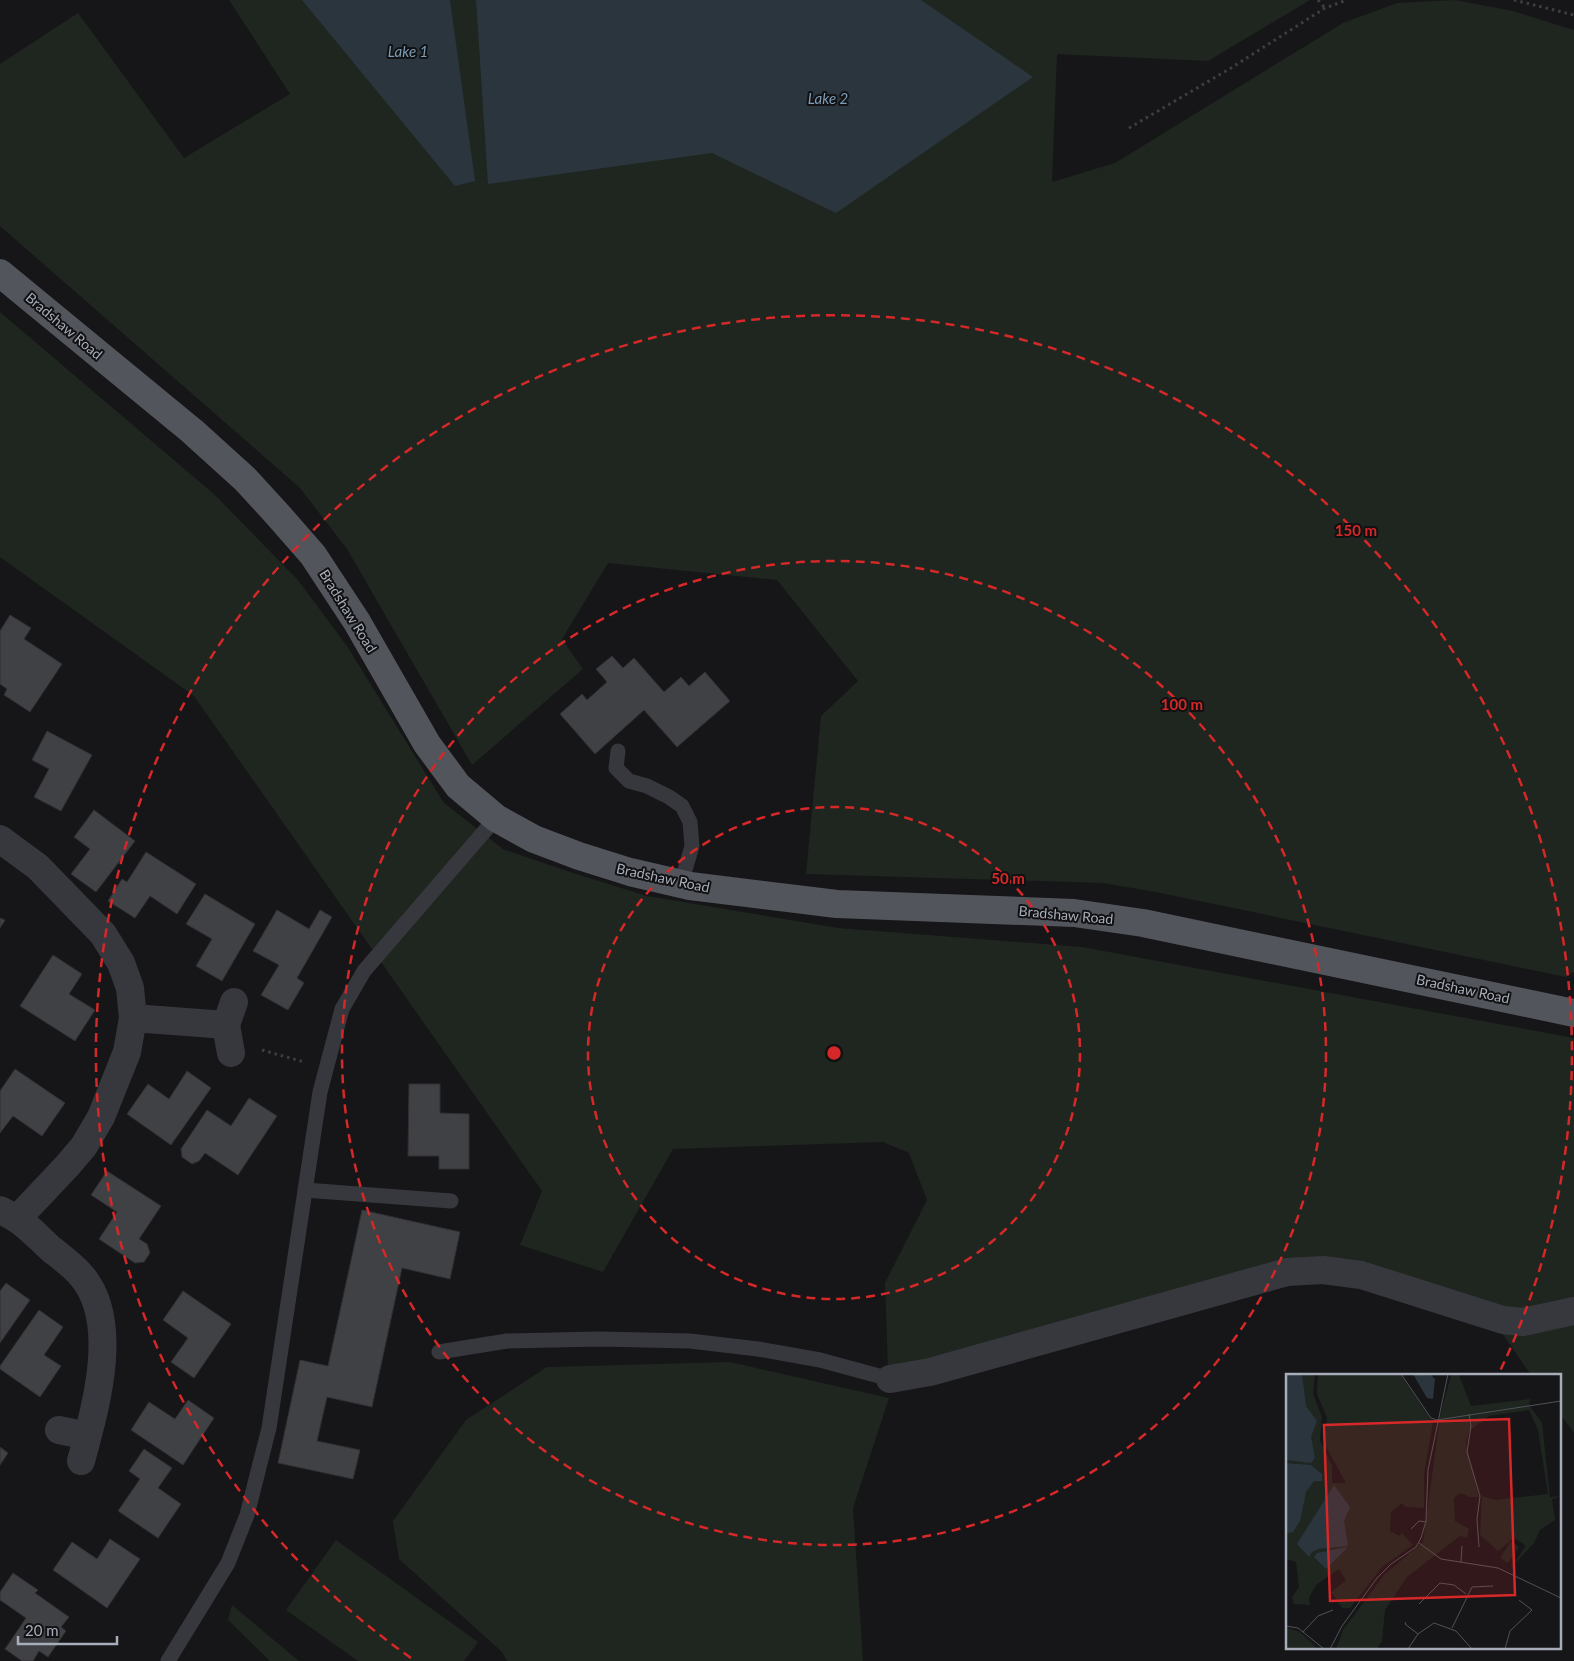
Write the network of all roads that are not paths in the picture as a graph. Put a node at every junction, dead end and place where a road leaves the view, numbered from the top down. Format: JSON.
{"nodes":[{"id":1,"x":0,"y":273,"type":"edge"},
{"id":2,"x":618,"y":751,"type":"dead end"},
{"id":3,"x":496,"y":818,"type":"junction"},
{"id":4,"x":0,"y":839,"type":"edge"},
{"id":5,"x":682,"y":884,"type":"junction"},
{"id":6,"x":1574,"y":1012,"type":"edge"},
{"id":7,"x":133,"y":1018,"type":"junction"},
{"id":8,"x":230,"y":1031,"type":"road end"},
{"id":9,"x":305,"y":1190,"type":"junction"},
{"id":10,"x":451,"y":1201,"type":"dead end"},
{"id":11,"x":9,"y":1215,"type":"edge"},
{"id":12,"x":1574,"y":1311,"type":"edge"},
{"id":13,"x":439,"y":1352,"type":"dead end"},
{"id":14,"x":890,"y":1380,"type":"joint"},
{"id":15,"x":59,"y":1430,"type":"dead end"},
{"id":16,"x":168,"y":1661,"type":"edge"}],
"edges":[{"from":1,"to":3,"type":"main road","name":"Bradshaw Road"},
{"from":2,"to":5,"type":"lane"},
{"from":3,"to":5,"type":"main road","name":"Bradshaw Road"},
{"from":3,"to":9,"type":"lane"},
{"from":4,"to":7,"type":"street"},
{"from":5,"to":6,"type":"main road","name":"Bradshaw Road"},
{"from":7,"to":8,"type":"street"},
{"from":7,"to":11,"type":"street"},
{"from":9,"to":10,"type":"lane"},
{"from":9,"to":16,"type":"lane"},
{"from":11,"to":15,"type":"street"},
{"from":12,"to":14,"type":"street"},
{"from":13,"to":14,"type":"lane"}]}
